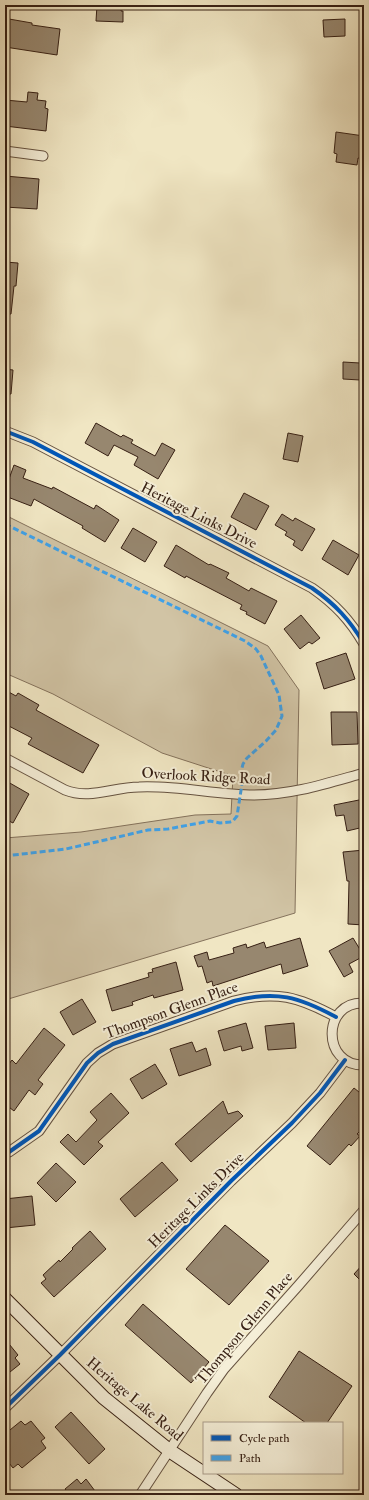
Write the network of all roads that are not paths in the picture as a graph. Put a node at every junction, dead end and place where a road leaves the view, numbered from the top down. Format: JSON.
{"nodes":[{"id":1,"x":5,"y":151,"type":"edge"},
{"id":2,"x":43,"y":156,"type":"dead end"},
{"id":3,"x":5,"y":431,"type":"edge"},
{"id":4,"x":364,"y":644,"type":"edge"},
{"id":5,"x":5,"y":758,"type":"edge"},
{"id":6,"x":364,"y":773,"type":"edge"},
{"id":7,"x":364,"y":1003,"type":"edge"},
{"id":8,"x":336,"y":1017,"type":"junction"},
{"id":9,"x":345,"y":1060,"type":"junction"},
{"id":10,"x":364,"y":1065,"type":"edge"},
{"id":11,"x":9,"y":1152,"type":"dead end"},
{"id":12,"x":364,"y":1210,"type":"edge"},
{"id":13,"x":5,"y":1299,"type":"edge"},
{"id":14,"x":60,"y":1354,"type":"junction"},
{"id":15,"x":5,"y":1408,"type":"edge"},
{"id":16,"x":170,"y":1451,"type":"junction"},
{"id":17,"x":203,"y":1473,"type":"edge"},
{"id":18,"x":204,"y":1474,"type":"edge"},
{"id":19,"x":140,"y":1495,"type":"edge"},
{"id":20,"x":236,"y":1495,"type":"edge"}],
"edges":[{"from":1,"to":2,"type":"street"},
{"from":3,"to":4,"type":"street","name":"Heritage Links Drive"},
{"from":5,"to":6,"type":"street","name":"Overlook Ridge Road"},
{"from":7,"to":8,"type":"street"},
{"from":8,"to":9,"type":"street"},
{"from":8,"to":11,"type":"street","name":"Thompson Glenn Place"},
{"from":9,"to":10,"type":"street"},
{"from":9,"to":14,"type":"street","name":"Heritage Links Drive"},
{"from":12,"to":16,"type":"street","name":"Thompson Glenn Place"},
{"from":13,"to":14,"type":"main road","name":"Heritage Lake Road"},
{"from":14,"to":15,"type":"street","name":"Heritage Links Drive"},
{"from":14,"to":16,"type":"main road","name":"Heritage Lake Road"},
{"from":16,"to":17,"type":"main road","name":"Heritage Lake Road"},
{"from":16,"to":19,"type":"street","name":"Thompson Glenn Place"},
{"from":18,"to":20,"type":"main road","name":"Heritage Lake Road"}]}
